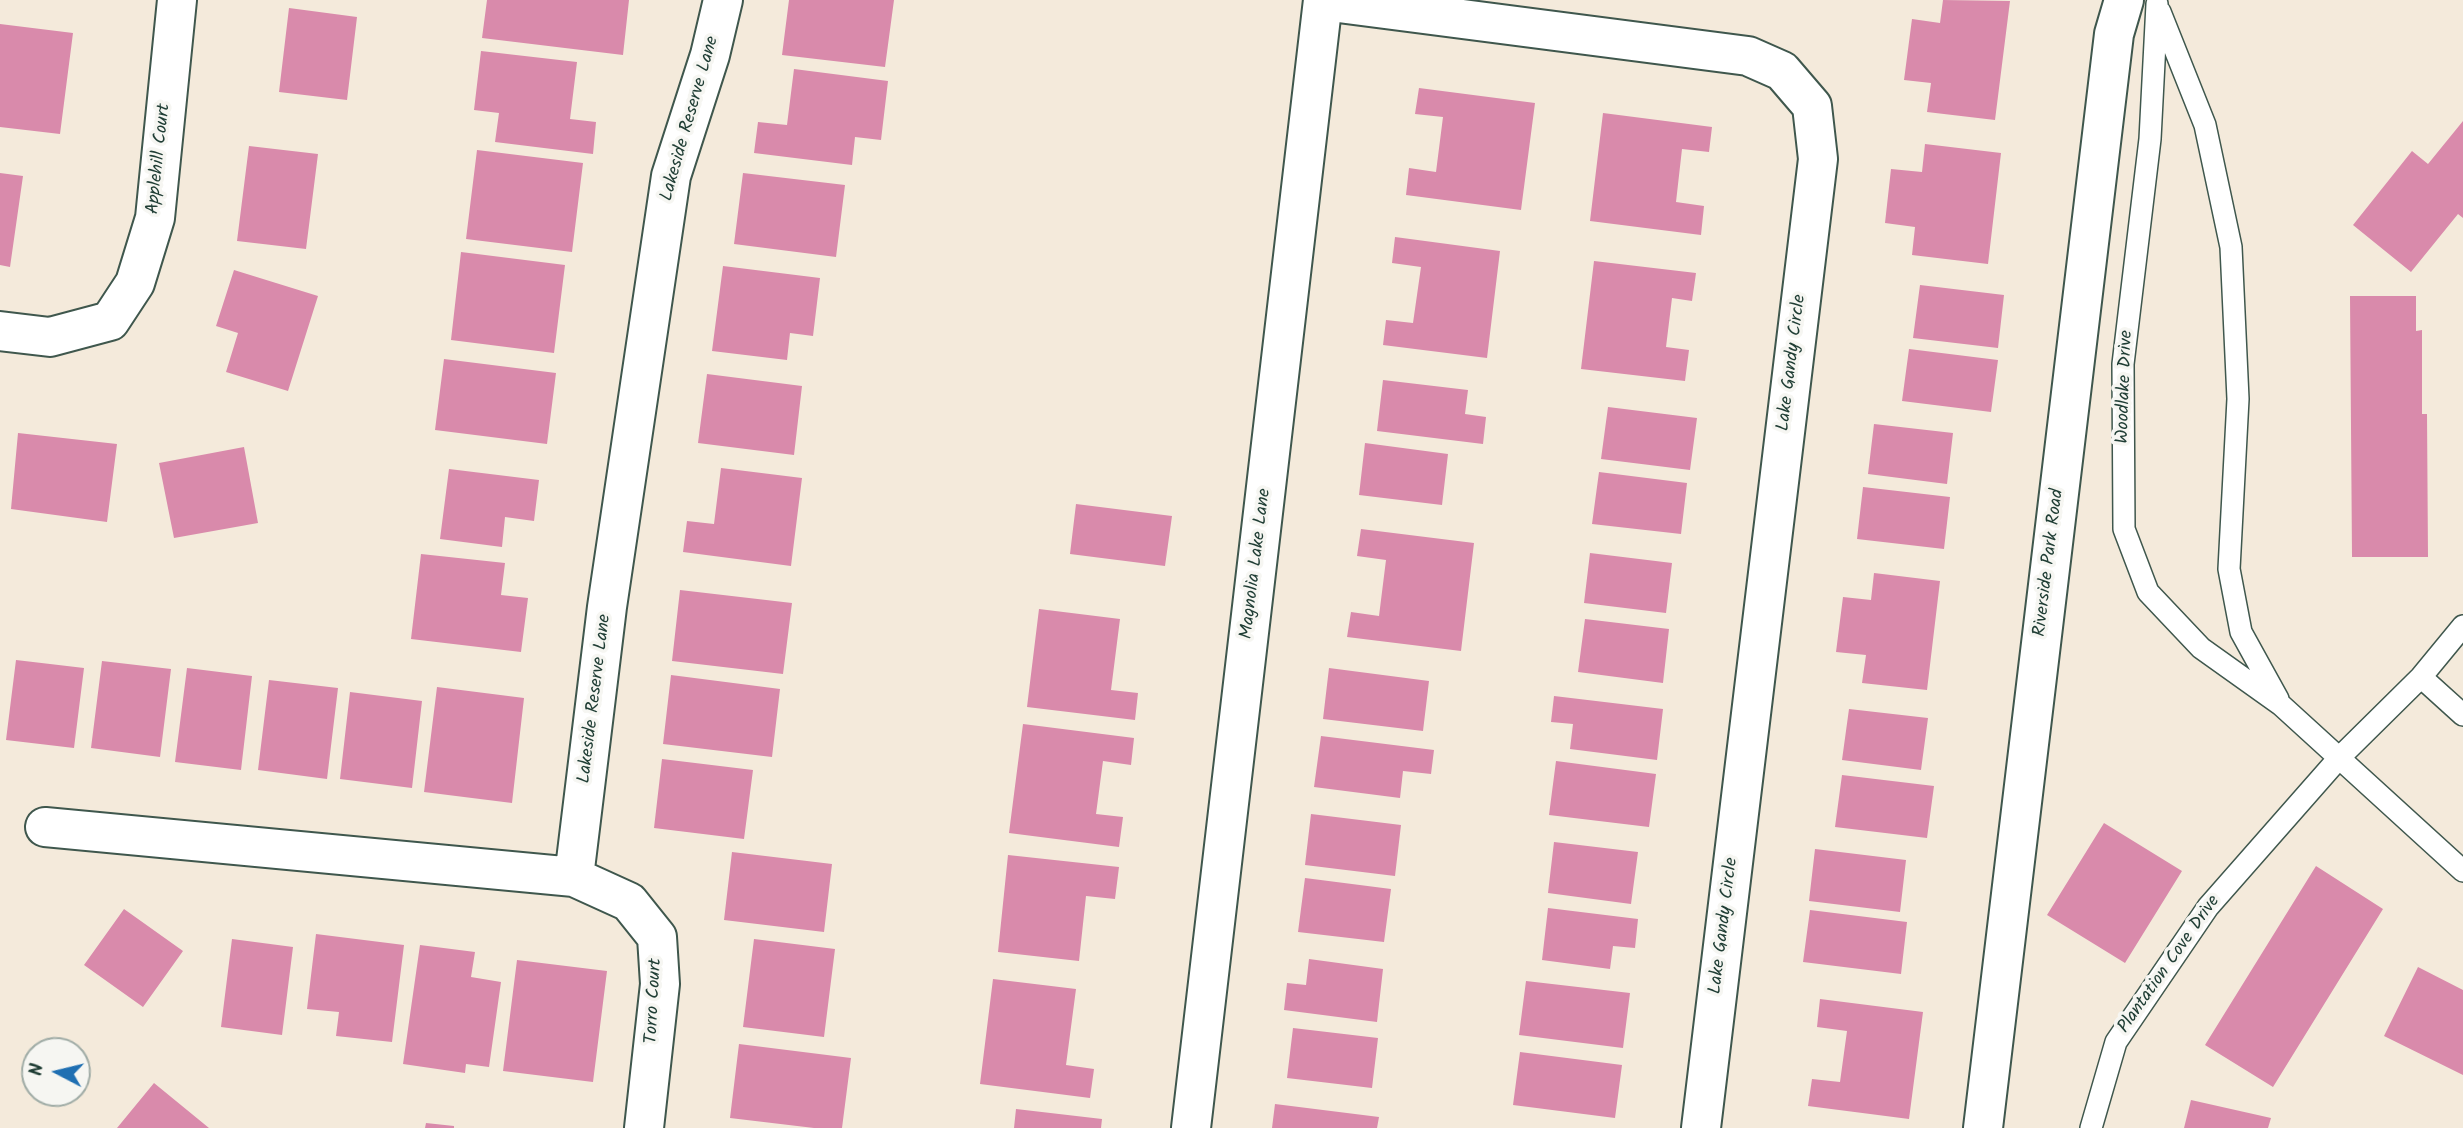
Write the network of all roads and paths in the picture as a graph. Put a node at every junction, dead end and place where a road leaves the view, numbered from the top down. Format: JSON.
{"nodes":[{"id":1,"x":177,"y":0,"type":"edge"},
{"id":2,"x":723,"y":0,"type":"edge"},
{"id":3,"x":1323,"y":1,"type":"edge"},
{"id":4,"x":2146,"y":1,"type":"edge"},
{"id":5,"x":0,"y":331,"type":"edge"},
{"id":6,"x":2463,"y":626,"type":"edge"},
{"id":7,"x":2421,"y":677,"type":"junction"},
{"id":8,"x":2281,"y":705,"type":"junction"},
{"id":9,"x":2463,"y":715,"type":"edge"},
{"id":10,"x":2339,"y":758,"type":"junction"},
{"id":11,"x":45,"y":827,"type":"dead end"},
{"id":12,"x":2463,"y":870,"type":"edge"},
{"id":13,"x":574,"y":877,"type":"junction"},
{"id":14,"x":644,"y":1128,"type":"edge"},
{"id":15,"x":1191,"y":1128,"type":"edge"},
{"id":16,"x":1701,"y":1128,"type":"edge"},
{"id":17,"x":1983,"y":1128,"type":"edge"},
{"id":18,"x":2091,"y":1128,"type":"edge"}],
"edges":[{"from":1,"to":5,"type":"street","name":"Applehill Court"},
{"from":2,"to":13,"type":"street","name":"Lakeside Reserve Lane"},
{"from":3,"to":15,"type":"street","name":"Magnolia Lake Lane"},
{"from":3,"to":16,"type":"street","name":"Lake Gandy Circle"},
{"from":4,"to":8,"type":"lane","name":"Woodlake Drive"},
{"from":4,"to":8,"type":"lane","name":"Woodlake Drive"},
{"from":4,"to":17,"type":"street","name":"Riverside Park Road"},
{"from":6,"to":7,"type":"lane","name":"Plantation Cove Drive"},
{"from":7,"to":9,"type":"lane"},
{"from":7,"to":10,"type":"lane","name":"Plantation Cove Drive"},
{"from":8,"to":10,"type":"lane","name":"Woodlake Drive"},
{"from":10,"to":12,"type":"lane","name":"Woodlake Drive"},
{"from":10,"to":18,"type":"lane","name":"Plantation Cove Drive"},
{"from":11,"to":13,"type":"street"},
{"from":13,"to":14,"type":"street","name":"Torro Court"}]}
